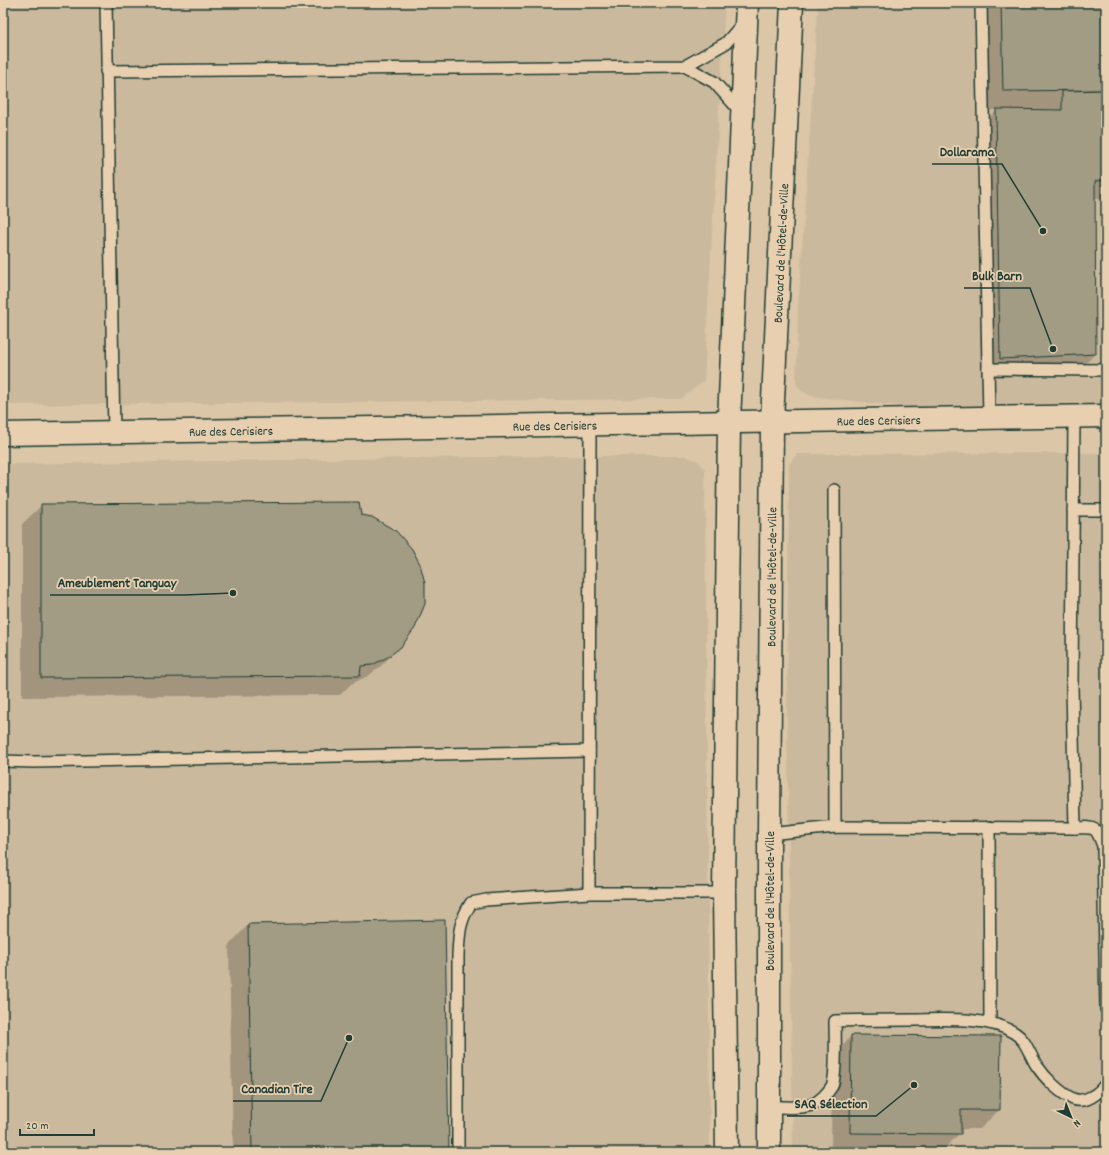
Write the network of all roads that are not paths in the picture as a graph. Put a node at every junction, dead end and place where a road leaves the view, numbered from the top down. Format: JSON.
{"nodes":[{"id":1,"x":106,"y":3,"type":"edge"},
{"id":2,"x":792,"y":3,"type":"edge"},
{"id":3,"x":981,"y":3,"type":"edge"},
{"id":4,"x":747,"y":11,"type":"edge"},
{"id":5,"x":685,"y":66,"type":"junction"},
{"id":6,"x":106,"y":71,"type":"junction"},
{"id":7,"x":742,"y":113,"type":"junction"},
{"id":8,"x":988,"y":369,"type":"junction"},
{"id":9,"x":1106,"y":370,"type":"edge"},
{"id":10,"x":1074,"y":416,"type":"junction"},
{"id":11,"x":1106,"y":416,"type":"edge"},
{"id":12,"x":989,"y":417,"type":"junction"},
{"id":13,"x":772,"y":421,"type":"junction"},
{"id":14,"x":729,"y":422,"type":"junction"},
{"id":15,"x":590,"y":424,"type":"junction"},
{"id":16,"x":114,"y":432,"type":"junction"},
{"id":17,"x":3,"y":434,"type":"edge"},
{"id":18,"x":834,"y":490,"type":"dead end"},
{"id":19,"x":1073,"y":510,"type":"junction"},
{"id":20,"x":1106,"y":510,"type":"edge"},
{"id":21,"x":589,"y":751,"type":"junction"},
{"id":22,"x":3,"y":761,"type":"edge"},
{"id":23,"x":835,"y":827,"type":"junction"},
{"id":24,"x":989,"y":827,"type":"junction"},
{"id":25,"x":1075,"y":828,"type":"junction"},
{"id":26,"x":768,"y":834,"type":"junction"},
{"id":27,"x":589,"y":893,"type":"junction"},
{"id":28,"x":724,"y":893,"type":"junction"},
{"id":29,"x":1106,"y":998,"type":"edge"},
{"id":30,"x":1106,"y":1009,"type":"edge"},
{"id":31,"x":990,"y":1023,"type":"junction"},
{"id":32,"x":1106,"y":1083,"type":"edge"},
{"id":33,"x":768,"y":1106,"type":"junction"},
{"id":34,"x":458,"y":1152,"type":"edge"},
{"id":35,"x":727,"y":1152,"type":"edge"},
{"id":36,"x":769,"y":1152,"type":"edge"}],
"edges":[{"from":1,"to":6,"type":"lane"},
{"from":2,"to":13,"type":"main road","name":"Boulevard de l'Hôtel-de-Ville"},
{"from":3,"to":8,"type":"lane"},
{"from":4,"to":5,"type":"lane"},
{"from":4,"to":7,"type":"main road"},
{"from":5,"to":6,"type":"lane"},
{"from":5,"to":7,"type":"lane"},
{"from":6,"to":16,"type":"lane"},
{"from":7,"to":14,"type":"main road"},
{"from":8,"to":9,"type":"lane"},
{"from":8,"to":12,"type":"lane"},
{"from":10,"to":11,"type":"main road","name":"Rue des Cerisiers"},
{"from":10,"to":12,"type":"main road","name":"Rue des Cerisiers"},
{"from":10,"to":19,"type":"lane"},
{"from":12,"to":13,"type":"main road","name":"Rue des Cerisiers"},
{"from":13,"to":14,"type":"main road","name":"Rue des Cerisiers"},
{"from":13,"to":26,"type":"main road","name":"Boulevard de l'Hôtel-de-Ville"},
{"from":14,"to":15,"type":"main road","name":"Rue des Cerisiers"},
{"from":14,"to":28,"type":"main road"},
{"from":15,"to":16,"type":"main road","name":"Rue des Cerisiers"},
{"from":15,"to":21,"type":"lane"},
{"from":16,"to":17,"type":"main road","name":"Rue des Cerisiers"},
{"from":18,"to":23,"type":"lane"},
{"from":19,"to":20,"type":"lane"},
{"from":19,"to":25,"type":"lane"},
{"from":21,"to":22,"type":"lane"},
{"from":21,"to":27,"type":"lane"},
{"from":23,"to":24,"type":"lane"},
{"from":23,"to":26,"type":"lane"},
{"from":24,"to":25,"type":"lane"},
{"from":24,"to":31,"type":"lane"},
{"from":25,"to":29,"type":"lane"},
{"from":26,"to":33,"type":"main road","name":"Boulevard de l'Hôtel-de-Ville"},
{"from":27,"to":28,"type":"lane"},
{"from":27,"to":34,"type":"lane"},
{"from":28,"to":35,"type":"main road"},
{"from":29,"to":30,"type":"lane"},
{"from":31,"to":32,"type":"lane"},
{"from":31,"to":33,"type":"lane"},
{"from":33,"to":36,"type":"main road","name":"Boulevard de l'Hôtel-de-Ville"}]}
